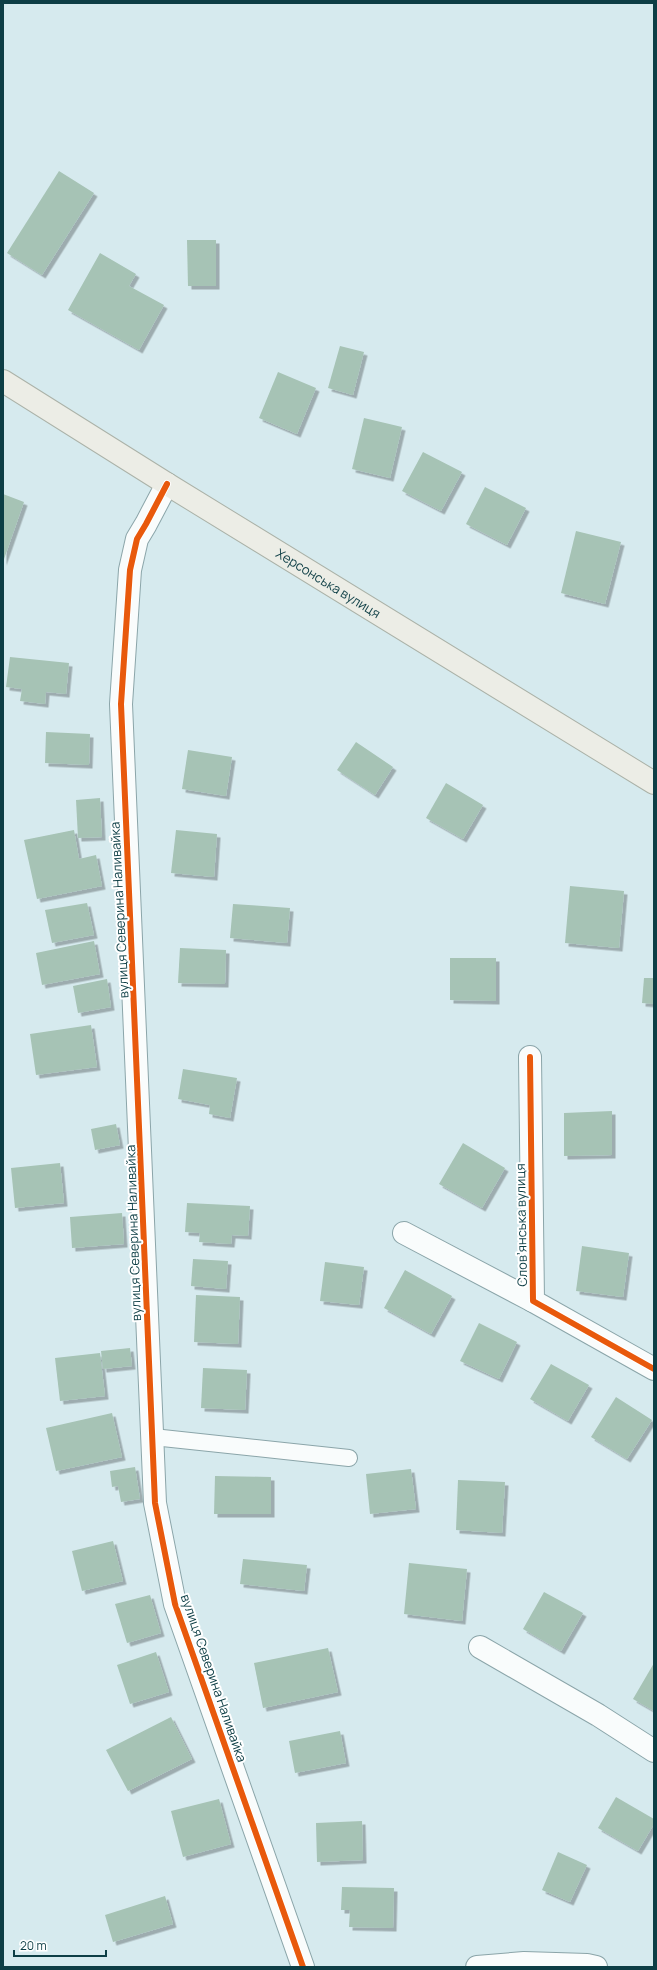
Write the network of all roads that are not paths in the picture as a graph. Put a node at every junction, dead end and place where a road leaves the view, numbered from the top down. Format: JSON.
{"nodes":[{"id":1,"x":3,"y":381,"type":"edge"},
{"id":2,"x":167,"y":484,"type":"junction"},
{"id":3,"x":654,"y":783,"type":"edge"},
{"id":4,"x":530,"y":1057,"type":"dead end"},
{"id":5,"x":404,"y":1233,"type":"dead end"},
{"id":6,"x":533,"y":1302,"type":"junction"},
{"id":7,"x":654,"y":1369,"type":"edge"},
{"id":8,"x":153,"y":1437,"type":"junction"},
{"id":9,"x":349,"y":1458,"type":"dead end"},
{"id":10,"x":480,"y":1647,"type":"dead end"},
{"id":11,"x":654,"y":1751,"type":"edge"},
{"id":12,"x":303,"y":1967,"type":"edge"},
{"id":13,"x":477,"y":1967,"type":"edge"},
{"id":14,"x":596,"y":1967,"type":"edge"}],
"edges":[{"from":1,"to":2,"type":"main road","name":"Херсонська вулиця"},
{"from":2,"to":3,"type":"main road","name":"Херсонська вулиця"},
{"from":2,"to":8,"type":"street","name":"вулиця Северина Наливайка"},
{"from":4,"to":6,"type":"street","name":"Словʼянська вулиця"},
{"from":5,"to":6,"type":"street","name":"Словʼянська вулиця"},
{"from":6,"to":7,"type":"street","name":"Словʼянська вулиця"},
{"from":8,"to":9,"type":"lane"},
{"from":8,"to":12,"type":"street","name":"вулиця Северина Наливайка"},
{"from":10,"to":11,"type":"street"},
{"from":13,"to":14,"type":"street"}]}
